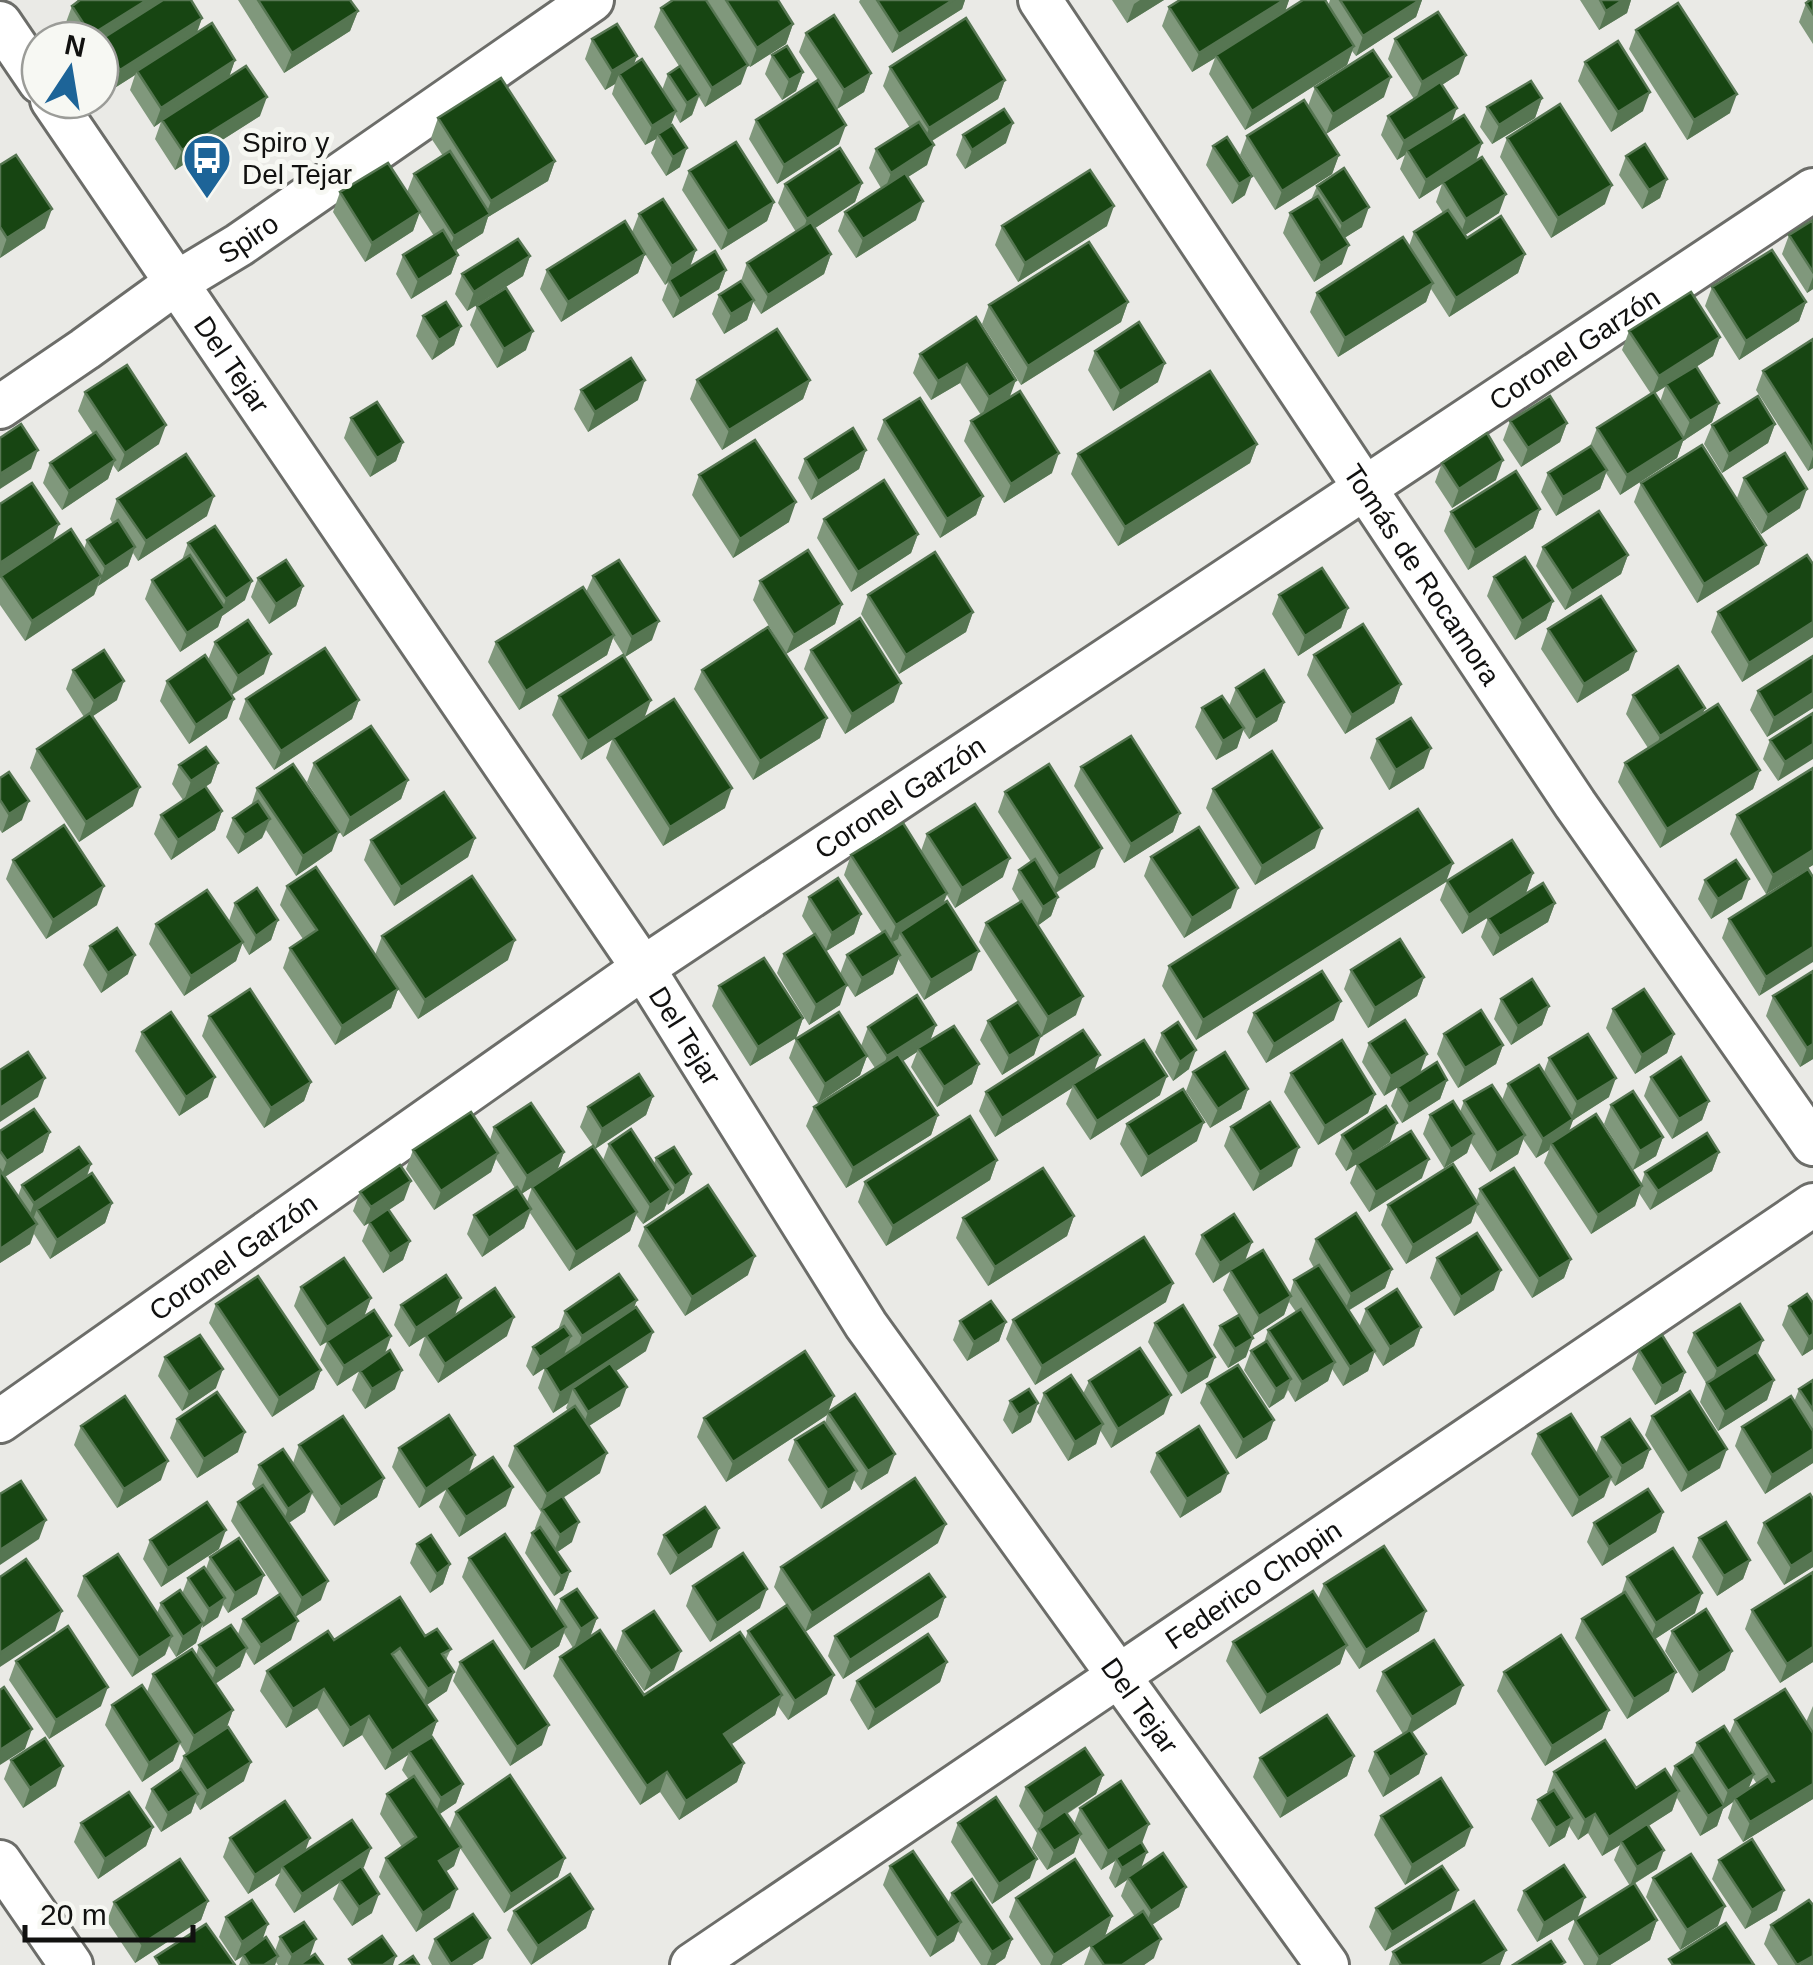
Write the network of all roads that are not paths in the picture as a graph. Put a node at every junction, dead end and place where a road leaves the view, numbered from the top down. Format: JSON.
{"nodes":[{"id":1,"x":592,"y":0,"type":"edge"},
{"id":2,"x":1040,"y":0,"type":"edge"},
{"id":3,"x":0,"y":23,"type":"edge"},
{"id":4,"x":20,"y":52,"type":"edge"},
{"id":5,"x":65,"y":120,"type":"edge"},
{"id":6,"x":1813,"y":190,"type":"edge"},
{"id":7,"x":176,"y":284,"type":"junction"},
{"id":8,"x":0,"y":407,"type":"edge"},
{"id":9,"x":1366,"y":488,"type":"junction"},
{"id":10,"x":643,"y":968,"type":"junction"},
{"id":11,"x":1813,"y":1144,"type":"edge"},
{"id":12,"x":1813,"y":1205,"type":"edge"},
{"id":13,"x":0,"y":1421,"type":"edge"},
{"id":14,"x":1120,"y":1676,"type":"junction"},
{"id":15,"x":0,"y":1862,"type":"edge"},
{"id":16,"x":71,"y":1965,"type":"edge"},
{"id":17,"x":692,"y":1965,"type":"edge"},
{"id":18,"x":1328,"y":1965,"type":"edge"}],
"edges":[{"from":1,"to":7,"type":"street","name":"Spiro"},
{"from":2,"to":9,"type":"street","name":"Tomás de Rocamora"},
{"from":3,"to":4,"type":"street"},
{"from":5,"to":7,"type":"street","name":"Del Tejar"},
{"from":6,"to":9,"type":"street","name":"Coronel Garzón"},
{"from":7,"to":8,"type":"street","name":"Spiro"},
{"from":7,"to":10,"type":"street","name":"Del Tejar"},
{"from":9,"to":10,"type":"street","name":"Coronel Garzón"},
{"from":9,"to":11,"type":"street","name":"Tomás de Rocamora"},
{"from":10,"to":13,"type":"street","name":"Coronel Garzón"},
{"from":10,"to":14,"type":"street","name":"Del Tejar"},
{"from":12,"to":14,"type":"street","name":"Federico Chopin"},
{"from":14,"to":17,"type":"street","name":"Federico Chopin"},
{"from":14,"to":18,"type":"street","name":"Del Tejar"},
{"from":15,"to":16,"type":"street"}]}
